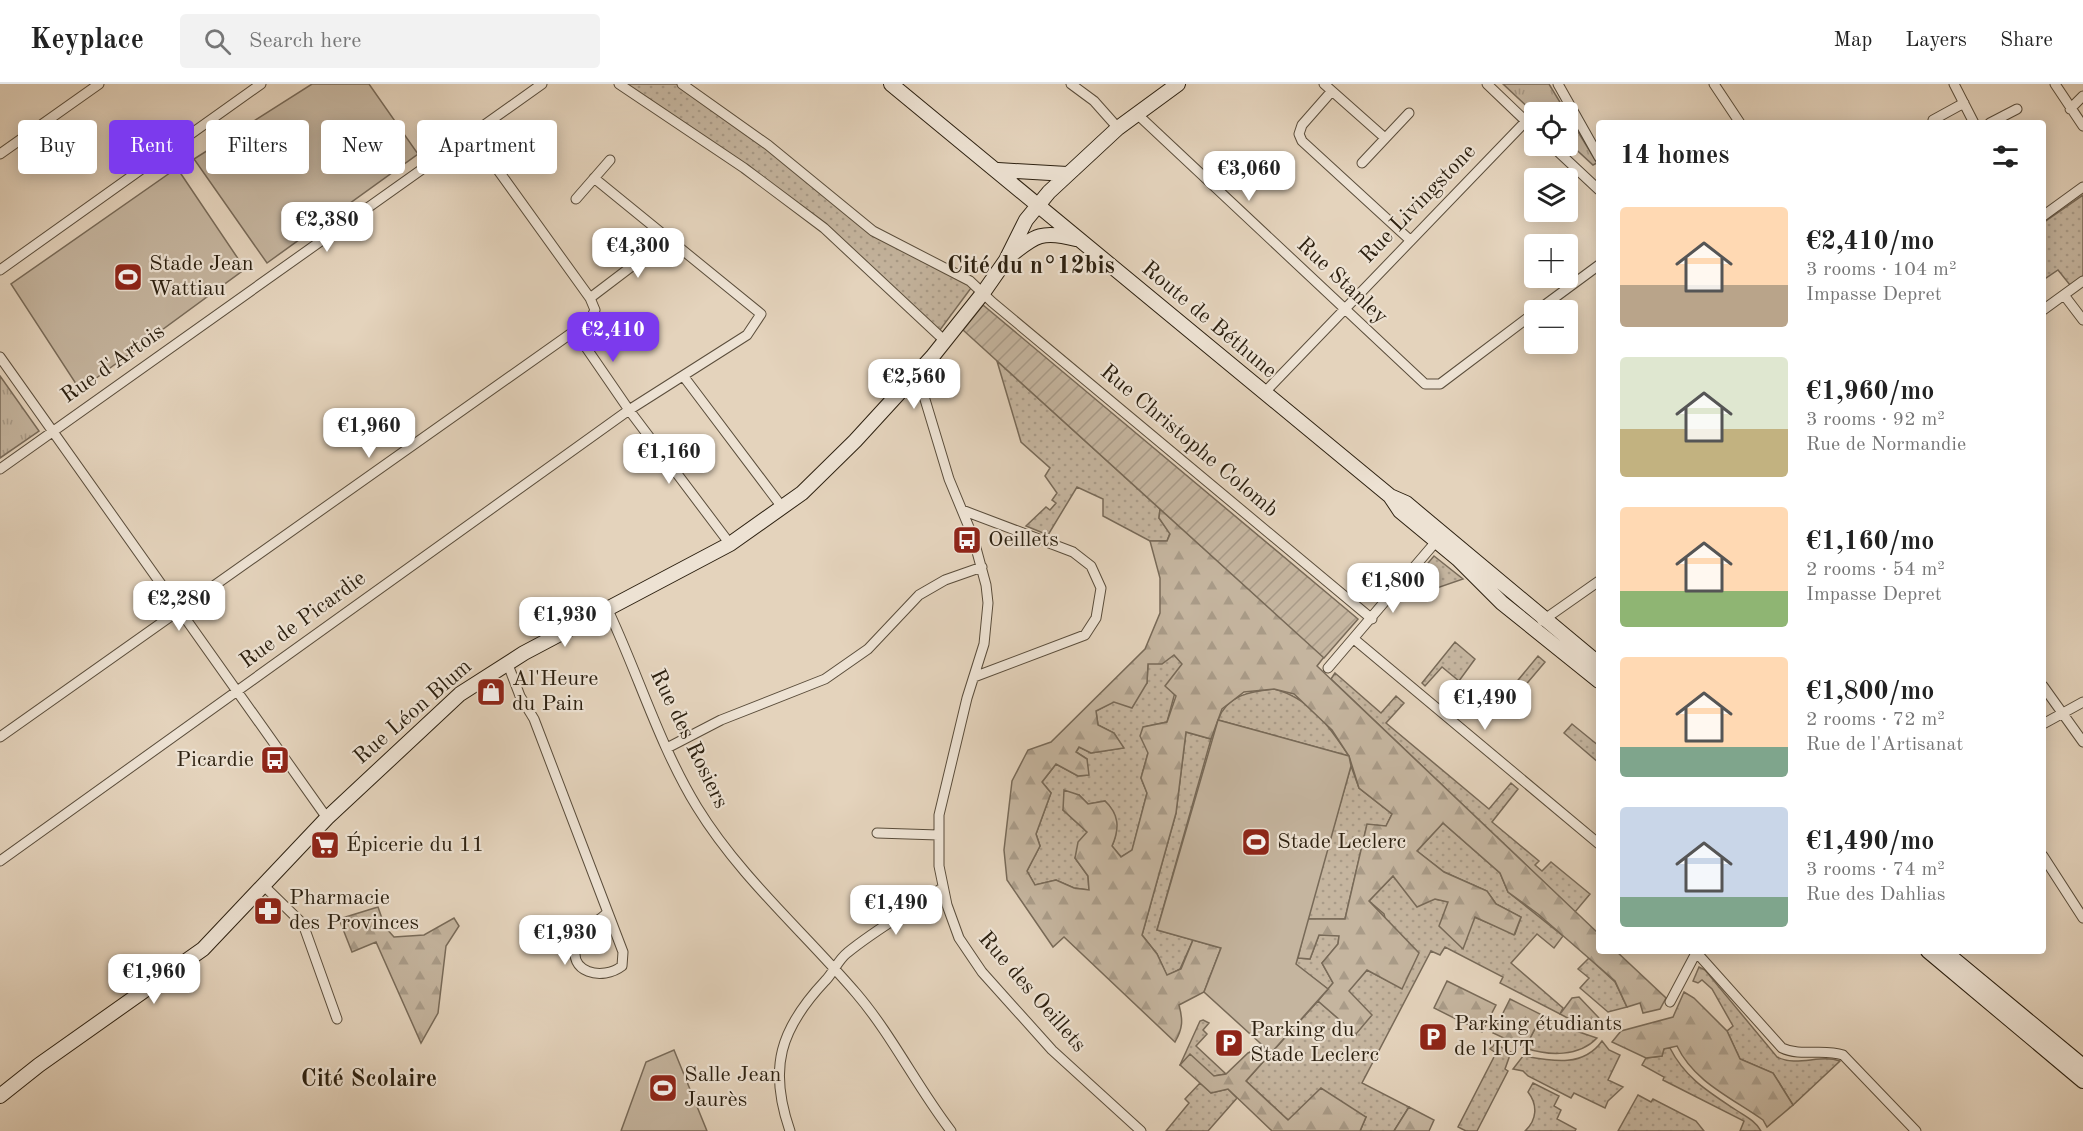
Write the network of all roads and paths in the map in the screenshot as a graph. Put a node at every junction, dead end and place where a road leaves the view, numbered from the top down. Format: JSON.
{"nodes":[{"id":1,"x":99,"y":84,"type":"edge"},
{"id":2,"x":261,"y":84,"type":"edge"},
{"id":3,"x":542,"y":84,"type":"edge"},
{"id":4,"x":619,"y":84,"type":"edge"},
{"id":5,"x":682,"y":84,"type":"edge"},
{"id":6,"x":891,"y":84,"type":"edge"},
{"id":7,"x":1071,"y":84,"type":"edge"},
{"id":8,"x":1178,"y":84,"type":"edge"},
{"id":9,"x":1324,"y":84,"type":"edge"},
{"id":10,"x":1487,"y":84,"type":"edge"},
{"id":11,"x":1558,"y":84,"type":"edge"},
{"id":12,"x":1714,"y":84,"type":"edge"},
{"id":13,"x":1954,"y":84,"type":"edge"},
{"id":14,"x":2055,"y":84,"type":"edge"},
{"id":15,"x":1331,"y":92,"type":"junction"},
{"id":16,"x":2083,"y":96,"type":"edge"},
{"id":17,"x":1964,"y":103,"type":"junction"},
{"id":18,"x":2070,"y":108,"type":"junction"},
{"id":19,"x":2017,"y":109,"type":"dead end"},
{"id":20,"x":1409,"y":113,"type":"dead end"},
{"id":21,"x":1137,"y":114,"type":"junction"},
{"id":22,"x":1524,"y":119,"type":"edge"},
{"id":23,"x":492,"y":120,"type":"edge"},
{"id":24,"x":1738,"y":120,"type":"edge"},
{"id":25,"x":1933,"y":120,"type":"dead end"},
{"id":26,"x":1972,"y":120,"type":"edge"},
{"id":27,"x":1996,"y":120,"type":"edge"},
{"id":28,"x":1524,"y":123,"type":"edge"},
{"id":29,"x":2083,"y":126,"type":"edge"},
{"id":30,"x":1118,"y":128,"type":"junction"},
{"id":31,"x":1385,"y":138,"type":"junction"},
{"id":32,"x":1596,"y":152,"type":"edge"},
{"id":33,"x":0,"y":154,"type":"edge"},
{"id":34,"x":1563,"y":156,"type":"edge"},
{"id":35,"x":610,"y":160,"type":"dead end"},
{"id":36,"x":1362,"y":163,"type":"dead end"},
{"id":37,"x":997,"y":170,"type":"junction"},
{"id":38,"x":417,"y":173,"type":"edge"},
{"id":39,"x":501,"y":174,"type":"edge"},
{"id":40,"x":1067,"y":174,"type":"junction"},
{"id":41,"x":594,"y":178,"type":"junction"},
{"id":42,"x":1596,"y":187,"type":"edge"},
{"id":43,"x":2083,"y":187,"type":"edge"},
{"id":44,"x":576,"y":199,"type":"dead end"},
{"id":45,"x":1039,"y":206,"type":"junction"},
{"id":46,"x":2046,"y":214,"type":"edge"},
{"id":47,"x":669,"y":238,"type":"junction"},
{"id":48,"x":1410,"y":240,"type":"junction"},
{"id":49,"x":1081,"y":241,"type":"junction"},
{"id":50,"x":1006,"y":260,"type":"junction"},
{"id":51,"x":1596,"y":267,"type":"edge"},
{"id":52,"x":0,"y":270,"type":"edge"},
{"id":53,"x":2083,"y":281,"type":"edge"},
{"id":54,"x":983,"y":292,"type":"junction"},
{"id":55,"x":2064,"y":295,"type":"junction"},
{"id":56,"x":590,"y":298,"type":"junction"},
{"id":57,"x":1552,"y":300,"type":"edge"},
{"id":58,"x":2046,"y":308,"type":"edge"},
{"id":59,"x":1343,"y":309,"type":"junction"},
{"id":60,"x":2083,"y":320,"type":"edge"},
{"id":61,"x":1524,"y":321,"type":"edge"},
{"id":62,"x":574,"y":330,"type":"junction"},
{"id":63,"x":945,"y":341,"type":"junction"},
{"id":64,"x":0,"y":357,"type":"edge"},
{"id":65,"x":917,"y":373,"type":"junction"},
{"id":66,"x":684,"y":377,"type":"junction"},
{"id":67,"x":1264,"y":393,"type":"junction"},
{"id":68,"x":628,"y":410,"type":"junction"},
{"id":69,"x":52,"y":432,"type":"junction"},
{"id":70,"x":0,"y":469,"type":"edge"},
{"id":71,"x":782,"y":507,"type":"junction"},
{"id":72,"x":962,"y":510,"type":"junction"},
{"id":73,"x":1439,"y":538,"type":"junction"},
{"id":74,"x":730,"y":544,"type":"junction"},
{"id":75,"x":982,"y":567,"type":"junction"},
{"id":76,"x":1596,"y":583,"type":"edge"},
{"id":77,"x":608,"y":608,"type":"junction"},
{"id":78,"x":180,"y":611,"type":"junction"},
{"id":79,"x":1372,"y":619,"type":"junction"},
{"id":80,"x":1545,"y":619,"type":"junction"},
{"id":81,"x":1533,"y":627,"type":"junction"},
{"id":82,"x":1354,"y":639,"type":"junction"},
{"id":83,"x":1596,"y":662,"type":"edge"},
{"id":84,"x":507,"y":663,"type":"junction"},
{"id":85,"x":1328,"y":668,"type":"dead end"},
{"id":86,"x":974,"y":677,"type":"junction"},
{"id":87,"x":1596,"y":679,"type":"edge"},
{"id":88,"x":2046,"y":690,"type":"edge"},
{"id":89,"x":236,"y":691,"type":"junction"},
{"id":90,"x":2083,"y":702,"type":"edge"},
{"id":91,"x":2063,"y":712,"type":"junction"},
{"id":92,"x":2046,"y":722,"type":"edge"},
{"id":93,"x":0,"y":737,"type":"edge"},
{"id":94,"x":2083,"y":742,"type":"edge"},
{"id":95,"x":667,"y":748,"type":"junction"},
{"id":96,"x":327,"y":818,"type":"junction"},
{"id":97,"x":877,"y":833,"type":"dead end"},
{"id":98,"x":938,"y":835,"type":"junction"},
{"id":99,"x":1596,"y":841,"type":"edge"},
{"id":100,"x":0,"y":861,"type":"edge"},
{"id":101,"x":2046,"y":861,"type":"edge"},
{"id":102,"x":264,"y":886,"type":"junction"},
{"id":103,"x":942,"y":888,"type":"junction"},
{"id":104,"x":607,"y":913,"type":"junction"},
{"id":105,"x":2083,"y":918,"type":"edge"},
{"id":106,"x":1694,"y":954,"type":"edge"},
{"id":107,"x":1699,"y":954,"type":"edge"},
{"id":108,"x":1932,"y":954,"type":"edge"},
{"id":109,"x":1948,"y":954,"type":"edge"},
{"id":110,"x":835,"y":969,"type":"junction"},
{"id":111,"x":1670,"y":1002,"type":"dead end"},
{"id":112,"x":337,"y":1019,"type":"dead end"},
{"id":113,"x":2083,"y":1066,"type":"edge"},
{"id":114,"x":2083,"y":1081,"type":"edge"},
{"id":115,"x":0,"y":1096,"type":"edge"},
{"id":116,"x":790,"y":1131,"type":"edge"},
{"id":117,"x":951,"y":1131,"type":"edge"},
{"id":118,"x":1141,"y":1131,"type":"edge"},
{"id":119,"x":1916,"y":1131,"type":"edge"}],
"edges":[{"from":1,"to":33,"type":"street"},
{"from":2,"to":52,"type":"street"},
{"from":3,"to":23,"type":"street","name":"Rue d'Artois"},
{"from":4,"to":63,"type":"street"},
{"from":5,"to":54,"type":"street","name":"Rue Christophe Colomb"},
{"from":6,"to":37,"type":"street","name":"Route de Béthune"},
{"from":7,"to":30,"type":"street"},
{"from":8,"to":21,"type":"street","name":"Rue Léon Blum"},
{"from":9,"to":15,"type":"street"},
{"from":10,"to":22,"type":"street"},
{"from":11,"to":32,"type":"street"},
{"from":12,"to":24,"type":"street"},
{"from":13,"to":17,"type":"street"},
{"from":14,"to":18,"type":"street"},
{"from":15,"to":31,"type":"street"},
{"from":15,"to":48,"type":"street"},
{"from":16,"to":18,"type":"street"},
{"from":17,"to":25,"type":"street"},
{"from":17,"to":26,"type":"street"},
{"from":18,"to":29,"type":"street"},
{"from":19,"to":27,"type":"street"},
{"from":20,"to":31,"type":"street"},
{"from":21,"to":30,"type":"street","name":"Rue Léon Blum"},
{"from":21,"to":59,"type":"street","name":"Rue Stanley"},
{"from":28,"to":48,"type":"street","name":"Rue Livingstone"},
{"from":30,"to":40,"type":"street","name":"Rue Léon Blum"},
{"from":31,"to":36,"type":"street"},
{"from":34,"to":42,"type":"street"},
{"from":35,"to":41,"type":"street"},
{"from":37,"to":40,"type":"street"},
{"from":37,"to":45,"type":"street","name":"Route de Béthune"},
{"from":38,"to":69,"type":"street","name":"Rue d'Artois"},
{"from":39,"to":56,"type":"street"},
{"from":40,"to":45,"type":"street","name":"Rue Léon Blum"},
{"from":41,"to":44,"type":"street"},
{"from":41,"to":47,"type":"street"},
{"from":43,"to":46,"type":"street"},
{"from":45,"to":49,"type":"street","name":"Route de Béthune"},
{"from":45,"to":50,"type":"street","name":"Rue Léon Blum"},
{"from":47,"to":56,"type":"street"},
{"from":47,"to":66,"type":"street","name":"Rue de Picardie"},
{"from":48,"to":59,"type":"street","name":"Rue Livingstone"},
{"from":49,"to":50,"type":"street"},
{"from":49,"to":67,"type":"street","name":"Route de Béthune"},
{"from":50,"to":54,"type":"street","name":"Rue Léon Blum"},
{"from":51,"to":57,"type":"street","name":"Rue Stanley"},
{"from":53,"to":55,"type":"street"},
{"from":54,"to":63,"type":"street","name":"Rue Léon Blum"},
{"from":54,"to":79,"type":"street","name":"Rue Christophe Colomb"},
{"from":55,"to":58,"type":"street"},
{"from":55,"to":60,"type":"street"},
{"from":56,"to":62,"type":"street"},
{"from":59,"to":61,"type":"street","name":"Rue Stanley"},
{"from":59,"to":67,"type":"street","name":"Rue Livingstone"},
{"from":62,"to":68,"type":"street"},
{"from":62,"to":78,"type":"street"},
{"from":63,"to":65,"type":"street","name":"Rue Léon Blum"},
{"from":64,"to":69,"type":"street"},
{"from":65,"to":71,"type":"street","name":"Rue Léon Blum"},
{"from":65,"to":72,"type":"street","name":"Rue des Oeillets"},
{"from":66,"to":68,"type":"street","name":"Rue de Picardie"},
{"from":66,"to":71,"type":"street"},
{"from":67,"to":73,"type":"street","name":"Route de Béthune"},
{"from":68,"to":74,"type":"street"},
{"from":68,"to":89,"type":"street","name":"Rue de Picardie"},
{"from":69,"to":70,"type":"street","name":"Rue d'Artois"},
{"from":69,"to":78,"type":"street"},
{"from":71,"to":74,"type":"street","name":"Rue Léon Blum"},
{"from":72,"to":75,"type":"street","name":"Rue des Oeillets"},
{"from":72,"to":86,"type":"street"},
{"from":73,"to":79,"type":"street"},
{"from":73,"to":80,"type":"street","name":"Route de Béthune"},
{"from":73,"to":81,"type":"street","name":"Route de Béthune"},
{"from":74,"to":77,"type":"street","name":"Rue Léon Blum"},
{"from":75,"to":86,"type":"street","name":"Rue des Oeillets"},
{"from":75,"to":95,"type":"street"},
{"from":76,"to":80,"type":"street"},
{"from":77,"to":84,"type":"street","name":"Rue Léon Blum"},
{"from":77,"to":95,"type":"street","name":"Rue des Rosiers"},
{"from":78,"to":89,"type":"street"},
{"from":78,"to":93,"type":"street"},
{"from":79,"to":82,"type":"street"},
{"from":80,"to":81,"type":"street"},
{"from":80,"to":83,"type":"street","name":"Route de Béthune"},
{"from":81,"to":87,"type":"street","name":"Route de Béthune"},
{"from":82,"to":85,"type":"street"},
{"from":82,"to":99,"type":"street"},
{"from":84,"to":96,"type":"street","name":"Rue Léon Blum"},
{"from":84,"to":104,"type":"street"},
{"from":86,"to":98,"type":"street","name":"Rue des Oeillets"},
{"from":88,"to":91,"type":"street"},
{"from":89,"to":96,"type":"street"},
{"from":89,"to":100,"type":"street","name":"Rue de Picardie"},
{"from":90,"to":91,"type":"street"},
{"from":91,"to":92,"type":"street"},
{"from":91,"to":94,"type":"street"},
{"from":95,"to":110,"type":"street","name":"Rue des Rosiers"},
{"from":96,"to":102,"type":"street","name":"Rue Léon Blum"},
{"from":97,"to":98,"type":"street"},
{"from":98,"to":103,"type":"street","name":"Rue des Oeillets"},
{"from":101,"to":105,"type":"street"},
{"from":102,"to":112,"type":"street"},
{"from":102,"to":115,"type":"street","name":"Rue Léon Blum"},
{"from":103,"to":110,"type":"street"},
{"from":103,"to":118,"type":"street","name":"Rue des Oeillets"},
{"from":104,"to":104,"type":"street"},
{"from":106,"to":111,"type":"street"},
{"from":107,"to":119,"type":"street"},
{"from":108,"to":114,"type":"street"},
{"from":109,"to":113,"type":"street"},
{"from":110,"to":116,"type":"street"},
{"from":110,"to":117,"type":"street","name":"Rue des Rosiers"}]}
